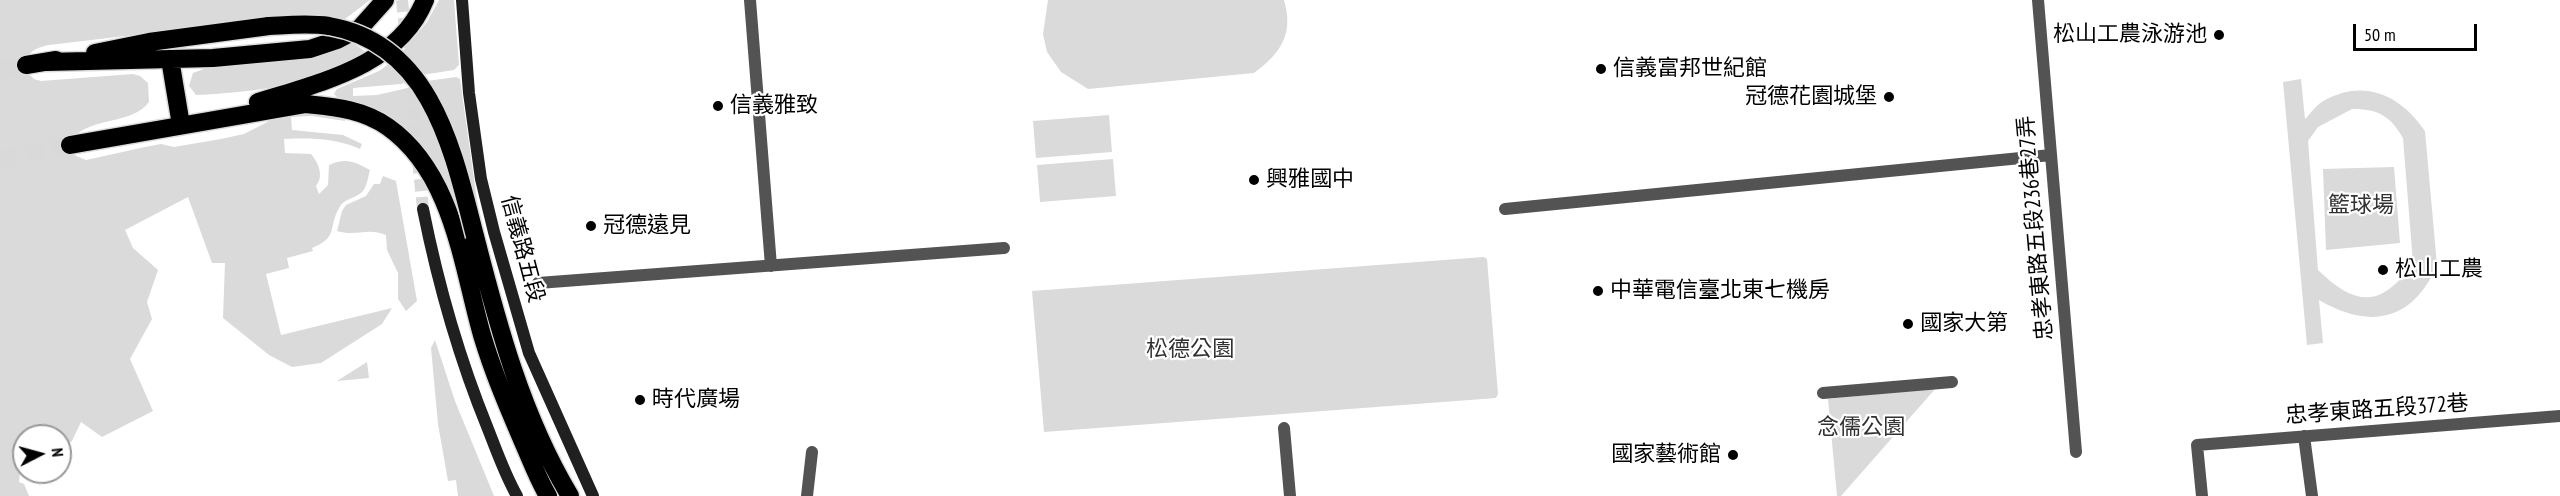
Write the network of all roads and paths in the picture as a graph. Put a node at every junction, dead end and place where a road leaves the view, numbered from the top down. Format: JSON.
{"nodes":[{"id":1,"x":386,"y":0,"type":"edge"},
{"id":2,"x":425,"y":0,"type":"edge"},
{"id":3,"x":462,"y":0,"type":"edge"},
{"id":4,"x":750,"y":0,"type":"edge"},
{"id":5,"x":2038,"y":0,"type":"edge"},
{"id":6,"x":170,"y":59,"type":"junction"},
{"id":7,"x":46,"y":62,"type":"junction"},
{"id":8,"x":26,"y":65,"type":"tunnel mouth"},
{"id":9,"x":206,"y":120,"type":"junction"},
{"id":10,"x":181,"y":125,"type":"junction"},
{"id":11,"x":70,"y":145,"type":"tunnel mouth"},
{"id":12,"x":2052,"y":155,"type":"junction"},
{"id":13,"x":423,"y":209,"type":"tunnel mouth"},
{"id":14,"x":1505,"y":209,"type":"dead end"},
{"id":15,"x":1004,"y":248,"type":"dead end"},
{"id":16,"x":771,"y":266,"type":"junction"},
{"id":17,"x":538,"y":283,"type":"dead end"},
{"id":18,"x":1952,"y":382,"type":"dead end"},
{"id":19,"x":1823,"y":393,"type":"dead end"},
{"id":20,"x":2560,"y":416,"type":"edge"},
{"id":21,"x":1284,"y":428,"type":"dead end"},
{"id":22,"x":2304,"y":436,"type":"junction"},
{"id":23,"x":812,"y":452,"type":"dead end"},
{"id":24,"x":2076,"y":452,"type":"dead end"},
{"id":25,"x":517,"y":496,"type":"edge"},
{"id":26,"x":548,"y":496,"type":"edge"},
{"id":27,"x":570,"y":496,"type":"edge"},
{"id":28,"x":593,"y":496,"type":"edge"},
{"id":29,"x":807,"y":496,"type":"edge"},
{"id":30,"x":1290,"y":496,"type":"edge"},
{"id":31,"x":2202,"y":496,"type":"edge"},
{"id":32,"x":2312,"y":496,"type":"edge"}],
"edges":[{"from":1,"to":6,"type":"highway"},
{"from":2,"to":9,"type":"highway"},
{"from":3,"to":28,"type":"main road","name":"信義路五段"},
{"from":4,"to":16,"type":"street"},
{"from":5,"to":12,"type":"street","name":"忠孝東路五段236巷27弄"},
{"from":6,"to":7,"type":"highway"},
{"from":6,"to":10,"type":"highway"},
{"from":7,"to":8,"type":"highway"},
{"from":7,"to":27,"type":"highway","bridge":true},
{"from":9,"to":10,"type":"highway"},
{"from":9,"to":26,"type":"highway"},
{"from":10,"to":11,"type":"highway"},
{"from":12,"to":14,"type":"street"},
{"from":12,"to":24,"type":"street","name":"忠孝東路五段236巷27弄"},
{"from":13,"to":25,"type":"main road"},
{"from":15,"to":16,"type":"street"},
{"from":16,"to":17,"type":"street"},
{"from":18,"to":19,"type":"street"},
{"from":20,"to":22,"type":"street","name":"忠孝東路五段372巷"},
{"from":21,"to":30,"type":"street"},
{"from":22,"to":31,"type":"street","name":"忠孝東路五段372巷"},
{"from":22,"to":32,"type":"street"},
{"from":23,"to":29,"type":"street"}]}
